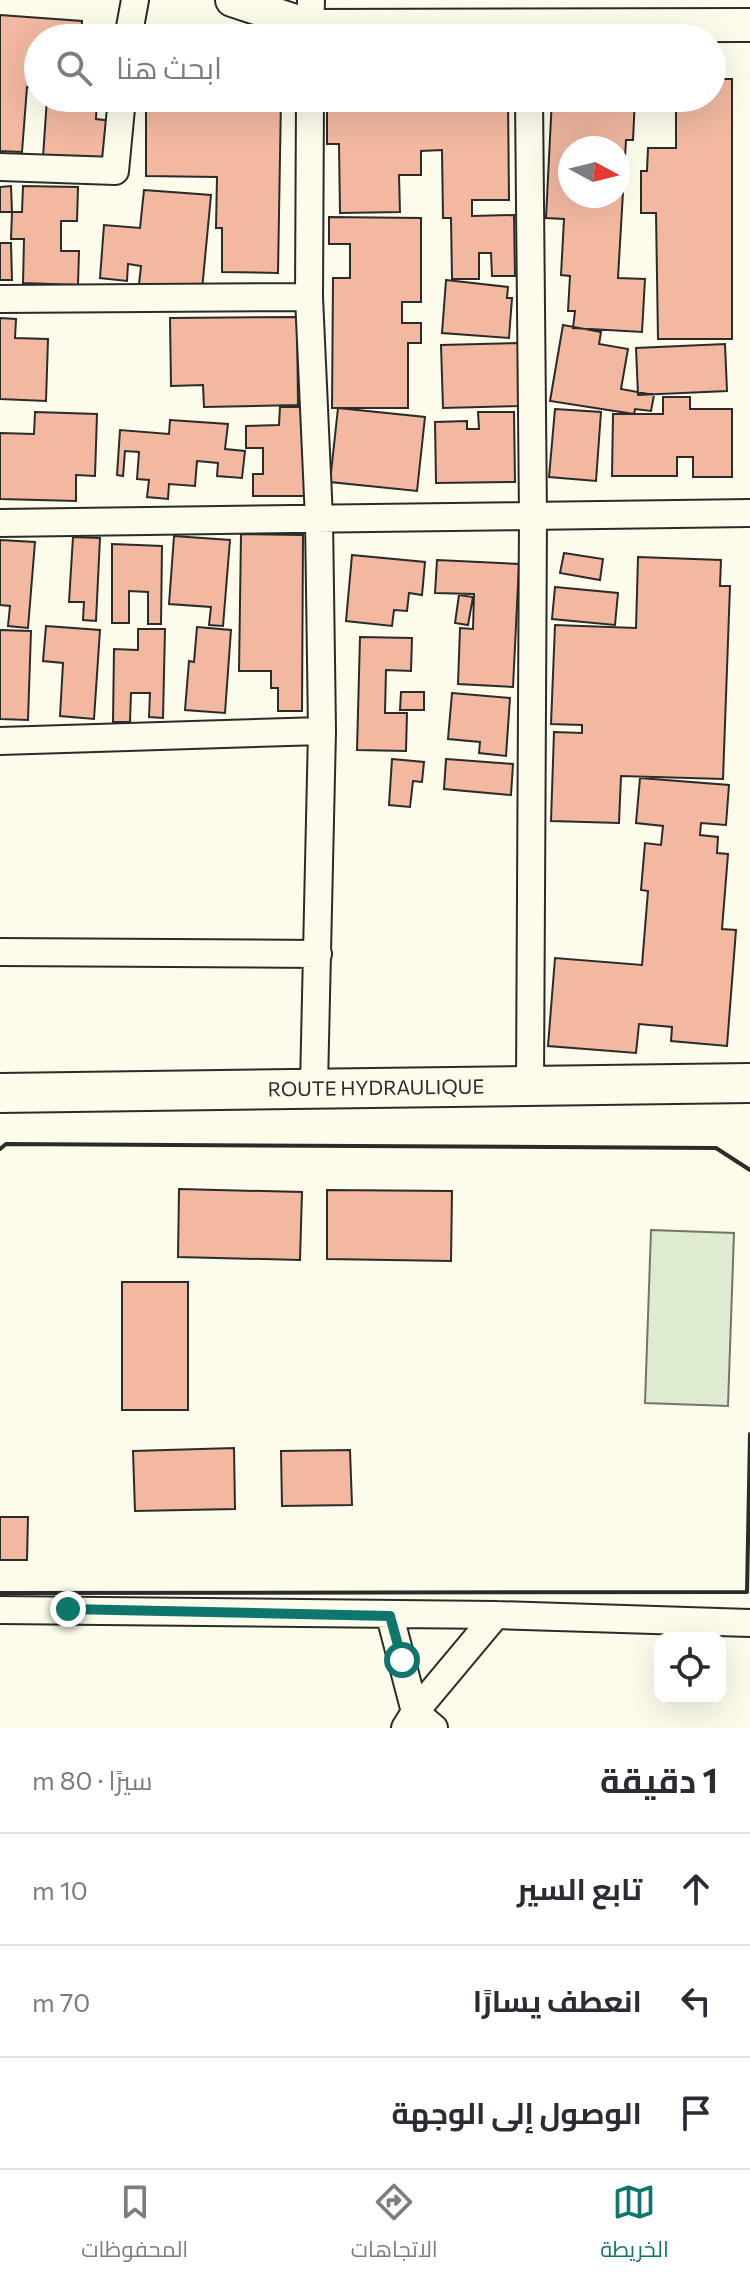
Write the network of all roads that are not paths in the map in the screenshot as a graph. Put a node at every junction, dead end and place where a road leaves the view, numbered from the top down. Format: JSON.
{"nodes":[{"id":1,"x":135,"y":0,"type":"edge"},
{"id":2,"x":232,"y":0,"type":"edge"},
{"id":3,"x":311,"y":21,"type":"edge"},
{"id":4,"x":131,"y":24,"type":"edge"},
{"id":5,"x":365,"y":24,"type":"edge"},
{"id":6,"x":750,"y":25,"type":"edge"},
{"id":7,"x":726,"y":26,"type":"edge"},
{"id":8,"x":121,"y":112,"type":"edge"},
{"id":9,"x":310,"y":112,"type":"edge"},
{"id":10,"x":529,"y":112,"type":"edge"},
{"id":11,"x":0,"y":167,"type":"edge"},
{"id":12,"x":309,"y":297,"type":"junction"},
{"id":13,"x":0,"y":299,"type":"edge"},
{"id":14,"x":750,"y":513,"type":"edge"},
{"id":15,"x":533,"y":516,"type":"junction"},
{"id":16,"x":319,"y":519,"type":"junction"},
{"id":17,"x":0,"y":523,"type":"edge"},
{"id":18,"x":322,"y":731,"type":"junction"},
{"id":19,"x":0,"y":741,"type":"edge"},
{"id":20,"x":0,"y":952,"type":"edge"},
{"id":21,"x":318,"y":954,"type":"junction"},
{"id":22,"x":750,"y":1083,"type":"edge"},
{"id":23,"x":530,"y":1084,"type":"junction"},
{"id":24,"x":314,"y":1086,"type":"junction"},
{"id":25,"x":1,"y":1094,"type":"edge"},
{"id":26,"x":0,"y":1610,"type":"edge"},
{"id":27,"x":496,"y":1615,"type":"junction"},
{"id":28,"x":390,"y":1616,"type":"junction"},
{"id":29,"x":750,"y":1623,"type":"edge"},
{"id":30,"x":418,"y":1723,"type":"edge"}],
"edges":[{"from":1,"to":4,"type":"street"},
{"from":2,"to":3,"type":"street"},
{"from":3,"to":5,"type":"street"},
{"from":6,"to":7,"type":"street"},
{"from":8,"to":11,"type":"street"},
{"from":9,"to":12,"type":"street"},
{"from":10,"to":15,"type":"street"},
{"from":12,"to":13,"type":"street"},
{"from":12,"to":16,"type":"street"},
{"from":14,"to":15,"type":"street"},
{"from":15,"to":16,"type":"street"},
{"from":15,"to":23,"type":"street"},
{"from":16,"to":17,"type":"street"},
{"from":16,"to":18,"type":"street"},
{"from":18,"to":19,"type":"street"},
{"from":18,"to":21,"type":"street"},
{"from":20,"to":21,"type":"street"},
{"from":21,"to":24,"type":"street"},
{"from":22,"to":23,"type":"main road","name":"ROUTE HYDRAULIQUE"},
{"from":23,"to":24,"type":"main road","name":"ROUTE HYDRAULIQUE"},
{"from":24,"to":25,"type":"main road","name":"ROUTE HYDRAULIQUE"},
{"from":26,"to":28,"type":"street"},
{"from":27,"to":28,"type":"street"},
{"from":27,"to":29,"type":"street"},
{"from":27,"to":30,"type":"street"},
{"from":28,"to":30,"type":"street"}]}
